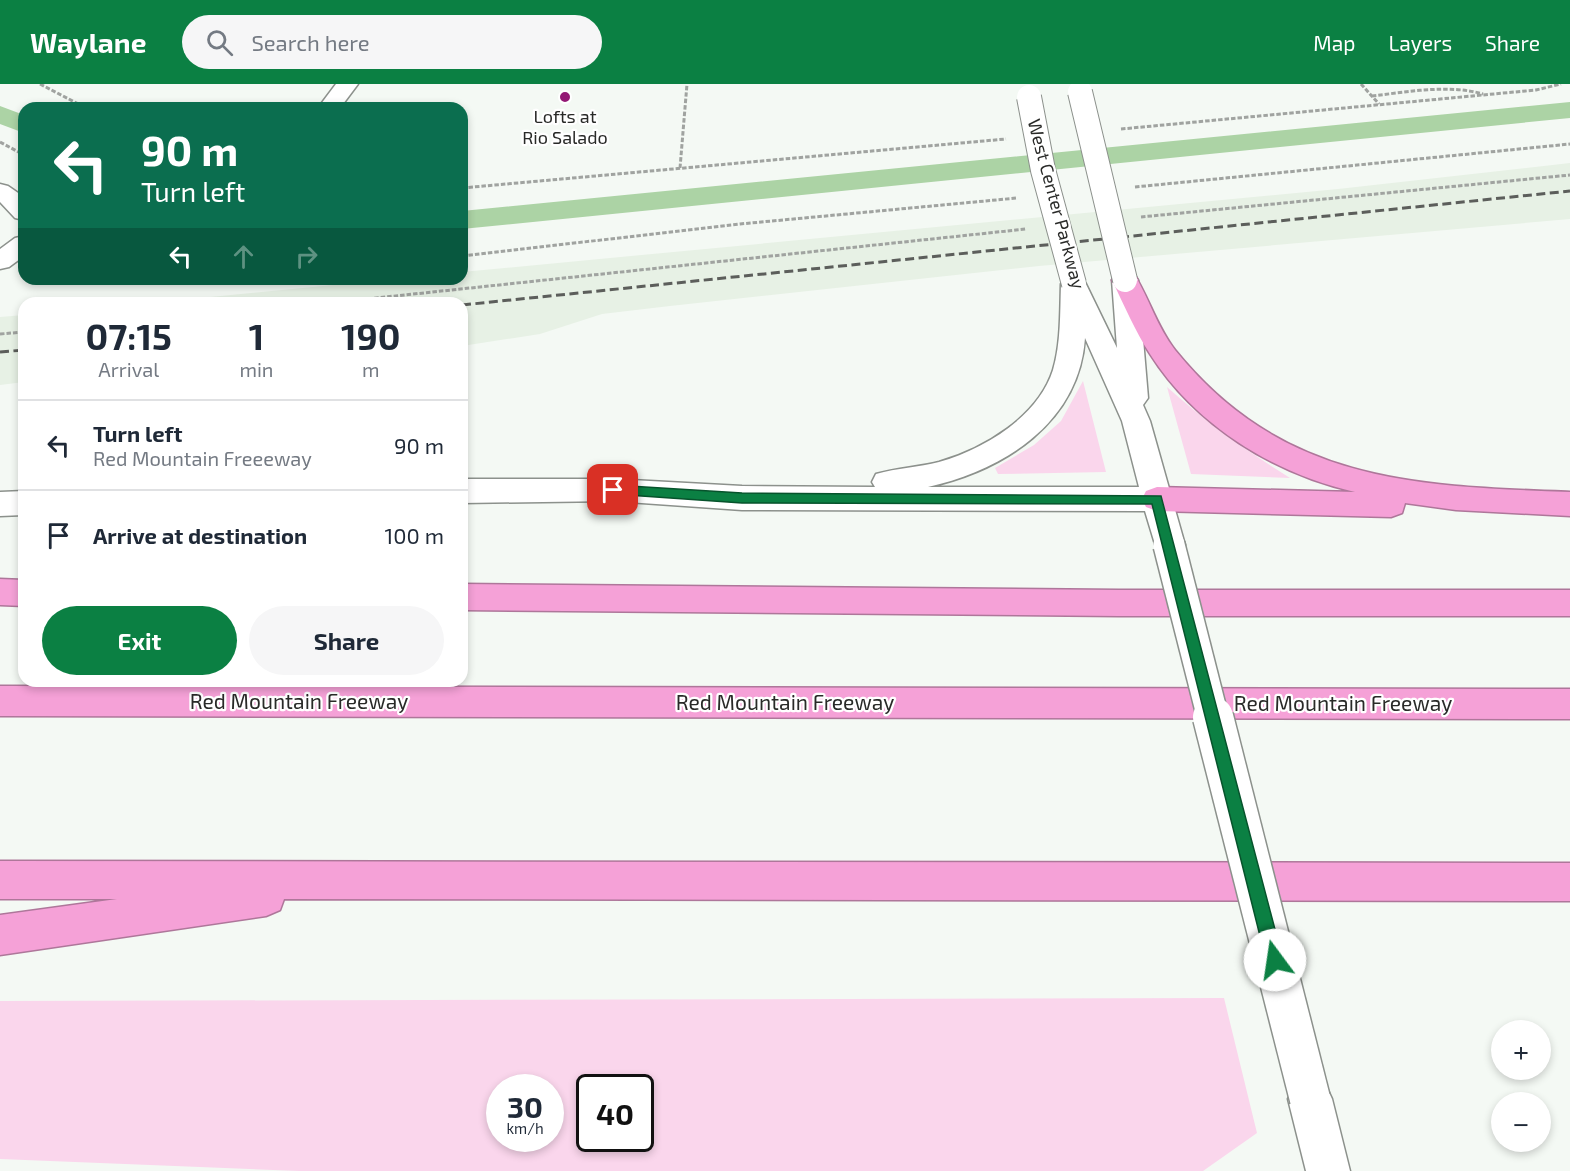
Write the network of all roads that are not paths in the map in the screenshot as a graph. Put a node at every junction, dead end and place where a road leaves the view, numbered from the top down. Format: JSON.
{"nodes":[{"id":1,"x":347,"y":84,"type":"edge"},
{"id":2,"x":1079,"y":88,"type":"edge"},
{"id":3,"x":1028,"y":91,"type":"edge"},
{"id":4,"x":334,"y":102,"type":"edge"},
{"id":5,"x":0,"y":191,"type":"edge"},
{"id":6,"x":18,"y":205,"type":"edge"},
{"id":7,"x":18,"y":248,"type":"edge"},
{"id":8,"x":0,"y":261,"type":"edge"},
{"id":9,"x":1125,"y":280,"type":"junction"},
{"id":10,"x":1074,"y":284,"type":"junction"},
{"id":11,"x":1136,"y":420,"type":"junction"},
{"id":12,"x":613,"y":490,"type":"junction"},
{"id":13,"x":468,"y":491,"type":"edge"},
{"id":14,"x":1157,"y":499,"type":"junction"},
{"id":15,"x":1522,"y":502,"type":"junction"},
{"id":16,"x":18,"y":503,"type":"edge"},
{"id":17,"x":0,"y":504,"type":"edge"},
{"id":18,"x":1570,"y":504,"type":"edge"},
{"id":19,"x":0,"y":592,"type":"edge"},
{"id":20,"x":18,"y":593,"type":"edge"},
{"id":21,"x":468,"y":597,"type":"edge"},
{"id":22,"x":1570,"y":603,"type":"edge"},
{"id":23,"x":0,"y":701,"type":"edge"},
{"id":24,"x":1570,"y":704,"type":"edge"},
{"id":25,"x":0,"y":880,"type":"edge"},
{"id":26,"x":383,"y":881,"type":"junction"},
{"id":27,"x":1570,"y":882,"type":"edge"},
{"id":28,"x":0,"y":935,"type":"edge"},
{"id":29,"x":1328,"y":1171,"type":"edge"}],
"edges":[{"from":1,"to":4,"type":"street"},
{"from":2,"to":9,"type":"street","name":"West Center Parkway","bridge":true},
{"from":3,"to":10,"type":"street","name":"West Center Parkway","bridge":true},
{"from":5,"to":6,"type":"street"},
{"from":7,"to":8,"type":"street"},
{"from":9,"to":11,"type":"street","name":"West Center Parkway"},
{"from":9,"to":15,"type":"highway"},
{"from":10,"to":11,"type":"street","name":"West Center Parkway"},
{"from":10,"to":12,"type":"street"},
{"from":11,"to":14,"type":"street","name":"West Center Parkway"},
{"from":12,"to":13,"type":"street"},
{"from":12,"to":14,"type":"street"},
{"from":14,"to":15,"type":"highway"},
{"from":14,"to":29,"type":"street","name":"West Center Parkway","bridge":true},
{"from":15,"to":18,"type":"highway"},
{"from":16,"to":17,"type":"street"},
{"from":19,"to":20,"type":"highway"},
{"from":21,"to":22,"type":"highway"},
{"from":23,"to":24,"type":"highway","name":"Red Mountain Freeway"},
{"from":25,"to":26,"type":"highway"},
{"from":26,"to":27,"type":"highway"},
{"from":26,"to":28,"type":"highway"}]}
